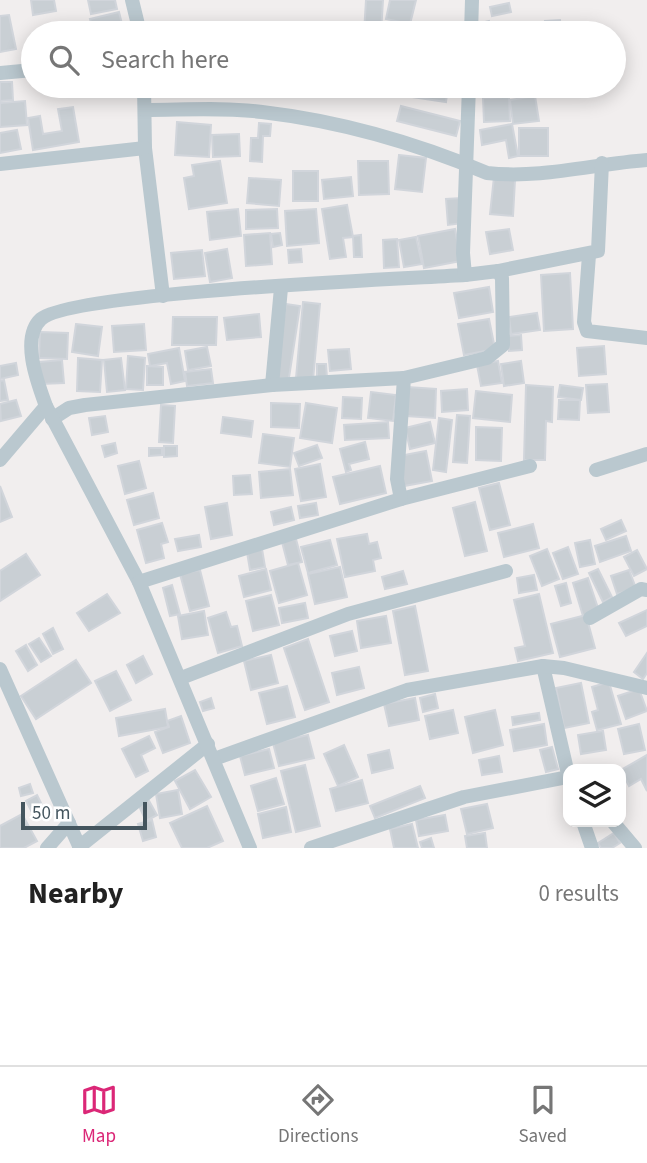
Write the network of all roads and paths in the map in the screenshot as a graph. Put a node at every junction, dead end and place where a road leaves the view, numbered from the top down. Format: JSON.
{"nodes":[{"id":1,"x":132,"y":0,"type":"edge"},
{"id":2,"x":472,"y":0,"type":"edge"},
{"id":3,"x":137,"y":21,"type":"edge"},
{"id":4,"x":471,"y":21,"type":"edge"},
{"id":5,"x":21,"y":71,"type":"edge"},
{"id":6,"x":0,"y":73,"type":"edge"},
{"id":7,"x":144,"y":98,"type":"edge"},
{"id":8,"x":469,"y":98,"type":"edge"},
{"id":9,"x":145,"y":110,"type":"junction"},
{"id":10,"x":145,"y":148,"type":"junction"},
{"id":11,"x":647,"y":160,"type":"edge"},
{"id":12,"x":602,"y":163,"type":"junction"},
{"id":13,"x":0,"y":164,"type":"edge"},
{"id":14,"x":467,"y":164,"type":"junction"},
{"id":15,"x":589,"y":255,"type":"junction"},
{"id":16,"x":498,"y":271,"type":"junction"},
{"id":17,"x":465,"y":275,"type":"junction"},
{"id":18,"x":281,"y":288,"type":"junction"},
{"id":19,"x":163,"y":296,"type":"junction"},
{"id":20,"x":647,"y":338,"type":"edge"},
{"id":21,"x":404,"y":378,"type":"junction"},
{"id":22,"x":272,"y":385,"type":"junction"},
{"id":23,"x":49,"y":413,"type":"junction"},
{"id":24,"x":647,"y":454,"type":"edge"},
{"id":25,"x":0,"y":460,"type":"edge"},
{"id":26,"x":530,"y":466,"type":"dead end"},
{"id":27,"x":596,"y":470,"type":"dead end"},
{"id":28,"x":401,"y":499,"type":"junction"},
{"id":29,"x":506,"y":571,"type":"dead end"},
{"id":30,"x":139,"y":582,"type":"junction"},
{"id":31,"x":647,"y":590,"type":"edge"},
{"id":32,"x":590,"y":618,"type":"dead end"},
{"id":33,"x":543,"y":666,"type":"junction"},
{"id":34,"x":0,"y":669,"type":"edge"},
{"id":35,"x":181,"y":678,"type":"junction"},
{"id":36,"x":647,"y":688,"type":"edge"},
{"id":37,"x":208,"y":744,"type":"junction"},
{"id":38,"x":214,"y":759,"type":"junction"},
{"id":39,"x":565,"y":764,"type":"edge"},
{"id":40,"x":563,"y":776,"type":"edge"},
{"id":41,"x":69,"y":823,"type":"junction"},
{"id":42,"x":585,"y":827,"type":"edge"},
{"id":43,"x":617,"y":827,"type":"edge"},
{"id":44,"x":80,"y":847,"type":"edge"},
{"id":45,"x":47,"y":848,"type":"edge"},
{"id":46,"x":250,"y":848,"type":"edge"},
{"id":47,"x":311,"y":848,"type":"edge"},
{"id":48,"x":592,"y":848,"type":"edge"},
{"id":49,"x":635,"y":848,"type":"edge"}],
"edges":[{"from":1,"to":3,"type":"street"},
{"from":2,"to":4,"type":"street"},
{"from":5,"to":6,"type":"street"},
{"from":7,"to":9,"type":"street"},
{"from":8,"to":14,"type":"street"},
{"from":9,"to":10,"type":"street"},
{"from":9,"to":14,"type":"street"},
{"from":10,"to":13,"type":"street"},
{"from":10,"to":19,"type":"street"},
{"from":11,"to":12,"type":"street"},
{"from":12,"to":14,"type":"street"},
{"from":12,"to":15,"type":"street"},
{"from":14,"to":17,"type":"street"},
{"from":15,"to":16,"type":"street"},
{"from":15,"to":20,"type":"street"},
{"from":16,"to":17,"type":"street"},
{"from":16,"to":21,"type":"street"},
{"from":17,"to":18,"type":"street"},
{"from":18,"to":19,"type":"street"},
{"from":18,"to":22,"type":"street"},
{"from":19,"to":23,"type":"street"},
{"from":21,"to":22,"type":"street"},
{"from":21,"to":28,"type":"street"},
{"from":22,"to":23,"type":"street"},
{"from":23,"to":25,"type":"street"},
{"from":23,"to":30,"type":"street"},
{"from":24,"to":27,"type":"street"},
{"from":26,"to":28,"type":"street"},
{"from":28,"to":30,"type":"street"},
{"from":29,"to":35,"type":"street"},
{"from":30,"to":35,"type":"street"},
{"from":31,"to":32,"type":"street"},
{"from":33,"to":36,"type":"street"},
{"from":33,"to":38,"type":"street"},
{"from":33,"to":39,"type":"street"},
{"from":34,"to":41,"type":"street"},
{"from":35,"to":37,"type":"street"},
{"from":37,"to":38,"type":"street"},
{"from":37,"to":44,"type":"street"},
{"from":38,"to":46,"type":"street"},
{"from":40,"to":47,"type":"street"},
{"from":41,"to":44,"type":"street"},
{"from":41,"to":45,"type":"street"},
{"from":42,"to":48,"type":"street"},
{"from":43,"to":49,"type":"street"}]}
